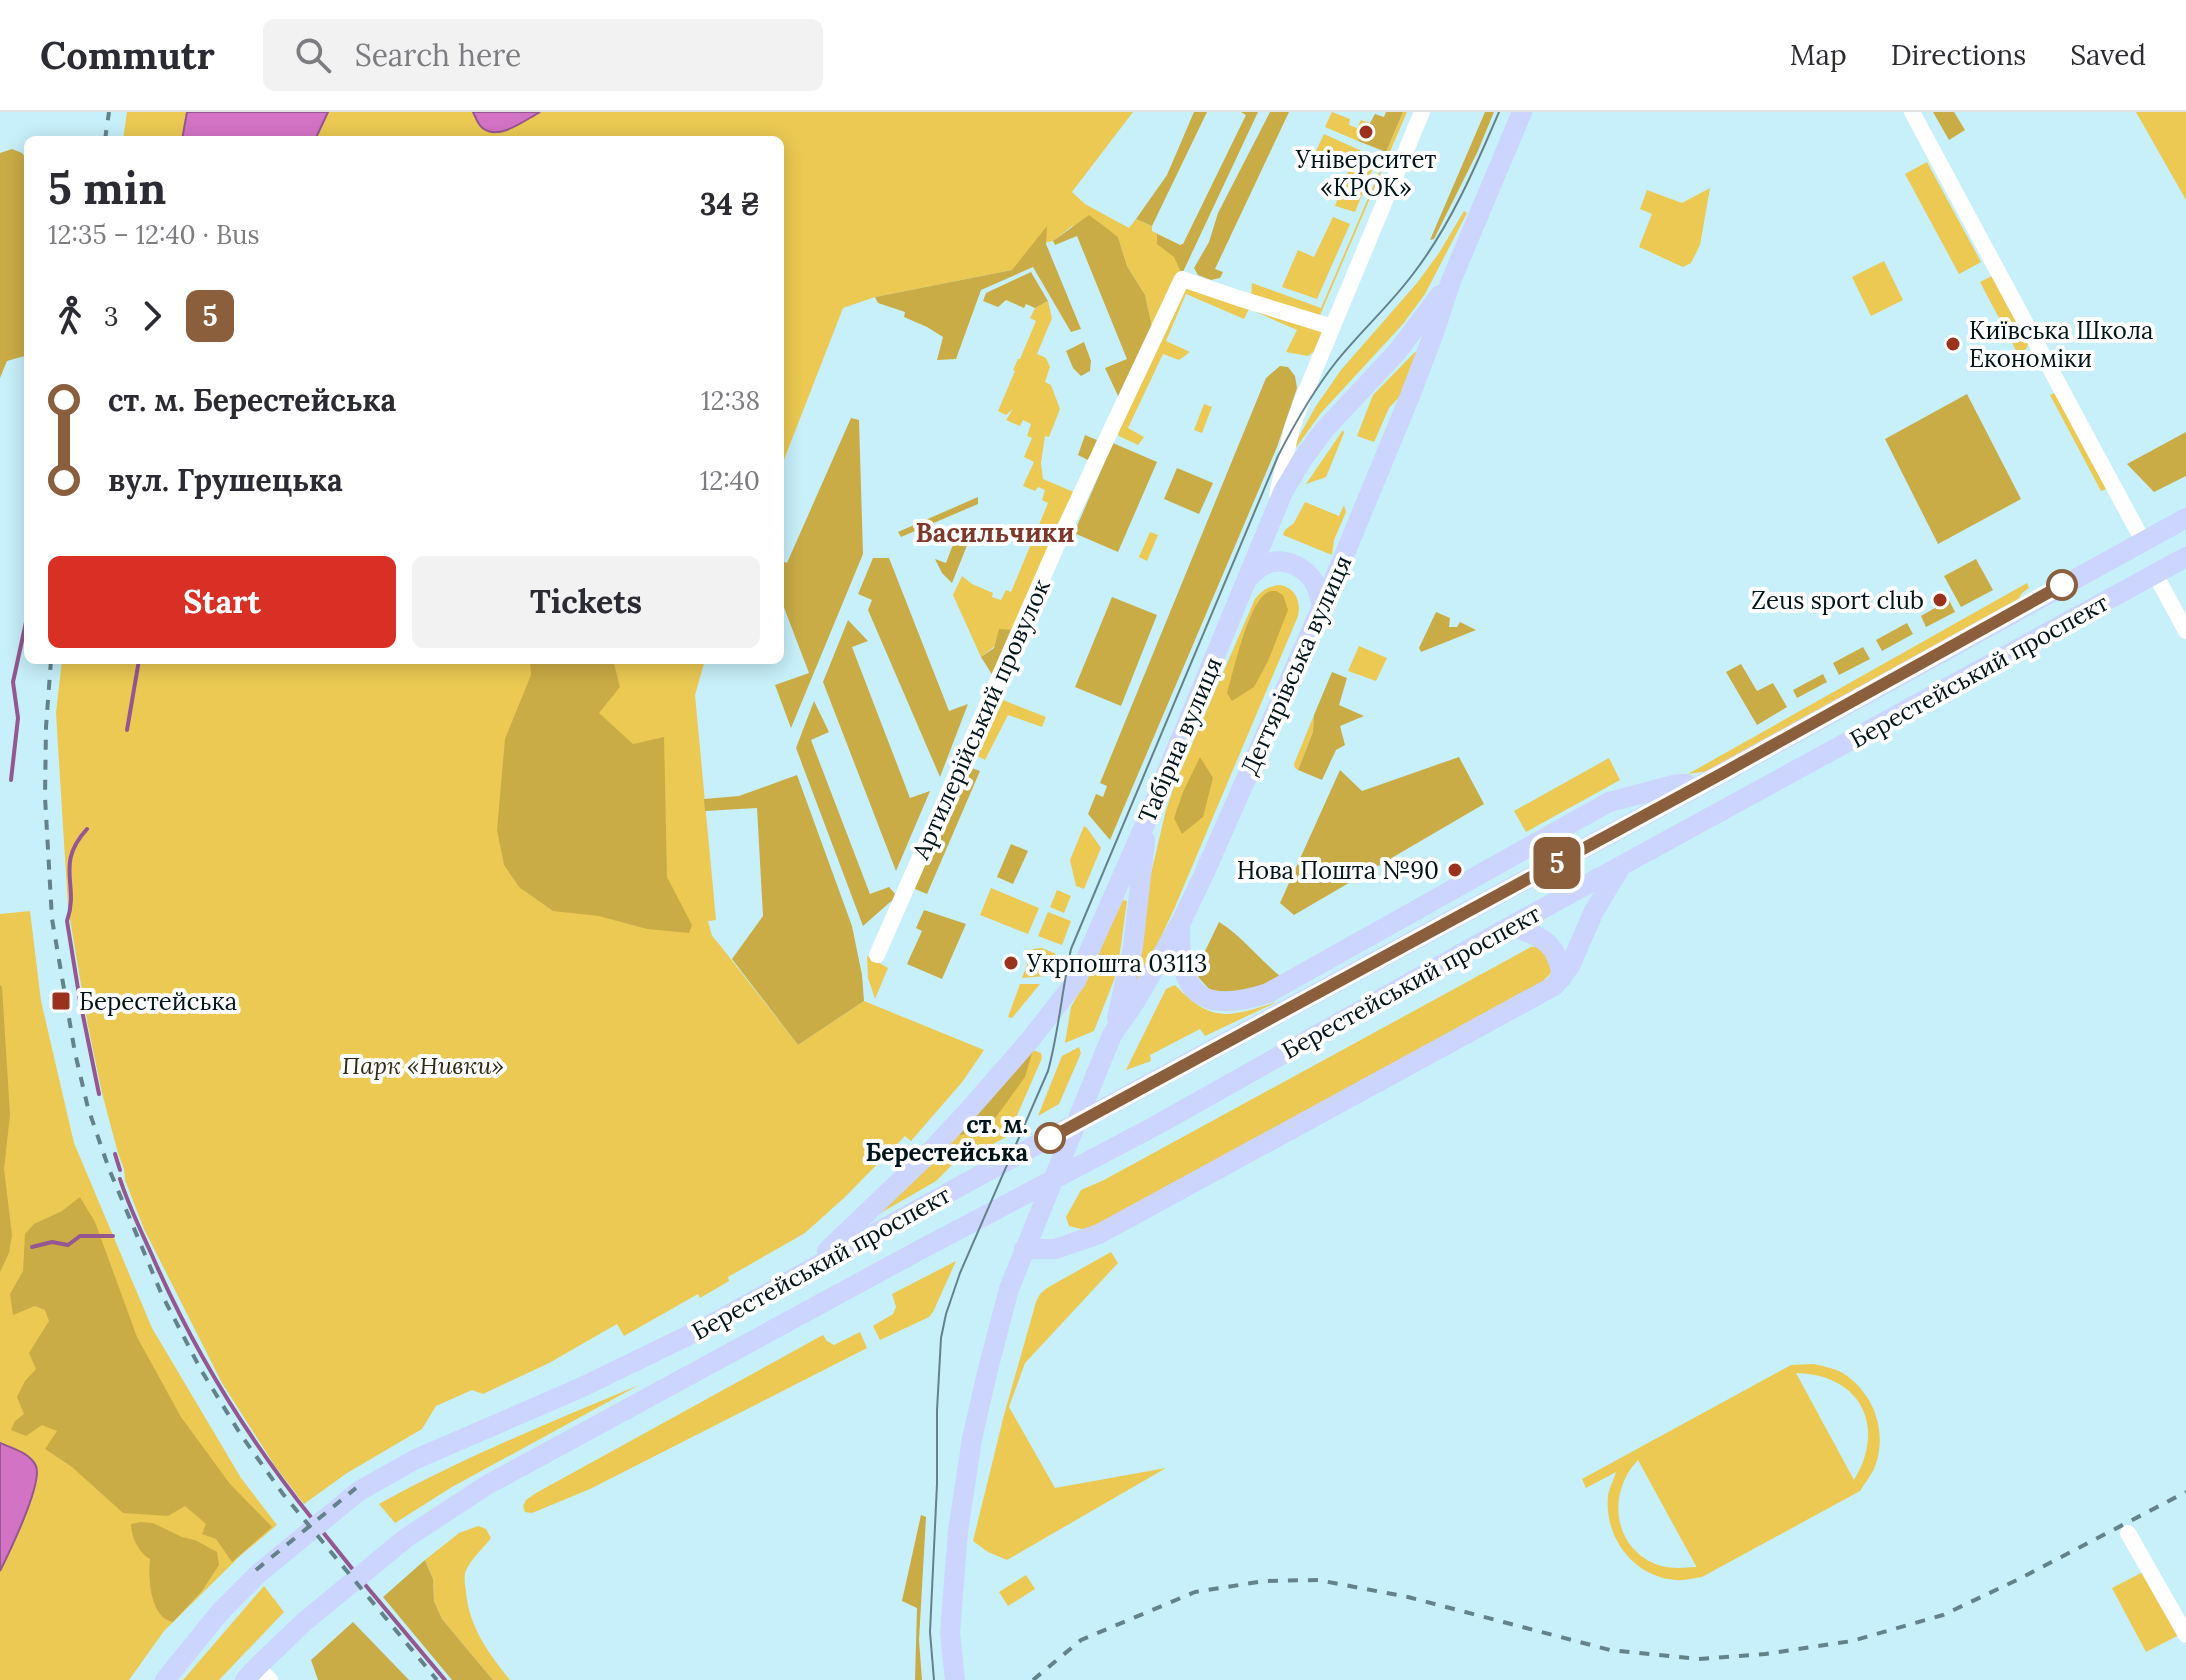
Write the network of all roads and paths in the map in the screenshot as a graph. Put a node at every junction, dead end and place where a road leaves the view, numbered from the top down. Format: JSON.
{"nodes":[{"id":1,"x":1422,"y":112,"type":"edge"},
{"id":2,"x":1522,"y":112,"type":"edge"},
{"id":3,"x":1912,"y":112,"type":"edge"},
{"id":4,"x":1451,"y":281,"type":"junction"},
{"id":5,"x":1332,"y":327,"type":"junction"},
{"id":6,"x":1272,"y":515,"type":"junction"},
{"id":7,"x":2186,"y":518,"type":"edge"},
{"id":8,"x":2143,"y":541,"type":"junction"},
{"id":9,"x":2186,"y":557,"type":"edge"},
{"id":10,"x":2155,"y":574,"type":"junction"},
{"id":11,"x":1247,"y":579,"type":"junction"},
{"id":12,"x":1322,"y":607,"type":"junction"},
{"id":13,"x":2186,"y":631,"type":"edge"},
{"id":14,"x":1692,"y":789,"type":"junction"},
{"id":15,"x":1147,"y":820,"type":"junction"},
{"id":16,"x":1621,"y":867,"type":"junction"},
{"id":17,"x":1181,"y":922,"type":"junction"},
{"id":18,"x":1511,"y":926,"type":"junction"},
{"id":19,"x":877,"y":955,"type":"dead end"},
{"id":20,"x":1562,"y":978,"type":"junction"},
{"id":21,"x":1112,"y":1035,"type":"junction"},
{"id":22,"x":1024,"y":1249,"type":"junction"},
{"id":23,"x":793,"y":1280,"type":"junction"},
{"id":24,"x":2128,"y":1533,"type":"dead end"},
{"id":25,"x":2186,"y":1635,"type":"edge"},
{"id":26,"x":257,"y":1676,"type":"edge"},
{"id":27,"x":165,"y":1680,"type":"edge"},
{"id":28,"x":955,"y":1680,"type":"edge"}],
"edges":[{"from":1,"to":5,"type":"street","name":"Табірна вулиця"},
{"from":2,"to":4,"type":"main road","name":"Дегтярівська вулиця"},
{"from":3,"to":8,"type":"street"},
{"from":4,"to":6,"type":"main road","name":"Дегтярівська вулиця"},
{"from":4,"to":12,"type":"main road","name":"Дегтярівська вулиця"},
{"from":5,"to":6,"type":"street","name":"Табірна вулиця"},
{"from":5,"to":19,"type":"street","name":"Артилерійський провулок"},
{"from":6,"to":11,"type":"main road","name":"Табірна вулиця"},
{"from":7,"to":8,"type":"main road","name":"Берестейський проспект"},
{"from":8,"to":14,"type":"main road","name":"Берестейський проспект"},
{"from":9,"to":10,"type":"main road","name":"Берестейський проспект"},
{"from":10,"to":13,"type":"street"},
{"from":10,"to":16,"type":"main road","name":"Берестейський проспект"},
{"from":11,"to":12,"type":"main road"},
{"from":11,"to":15,"type":"main road","name":"Табірна вулиця"},
{"from":12,"to":17,"type":"main road","name":"Дегтярівська вулиця"},
{"from":14,"to":17,"type":"main road"},
{"from":14,"to":23,"type":"main road","name":"Берестейський проспект"},
{"from":15,"to":21,"type":"main road","name":"Дегтярівська вулиця"},
{"from":15,"to":23,"type":"main road","name":"Табірна вулиця"},
{"from":16,"to":18,"type":"main road","name":"Берестейський проспект"},
{"from":16,"to":20,"type":"main road"},
{"from":17,"to":21,"type":"main road","name":"Дегтярівська вулиця"},
{"from":18,"to":20,"type":"main road"},
{"from":18,"to":26,"type":"main road","name":"Берестейський проспект"},
{"from":20,"to":22,"type":"main road"},
{"from":21,"to":22,"type":"main road","name":"Дегтярівська вулиця"},
{"from":22,"to":28,"type":"main road","name":"Дегтярівська вулиця"},
{"from":23,"to":27,"type":"main road","name":"Берестейський проспект"},
{"from":24,"to":25,"type":"street"}]}
